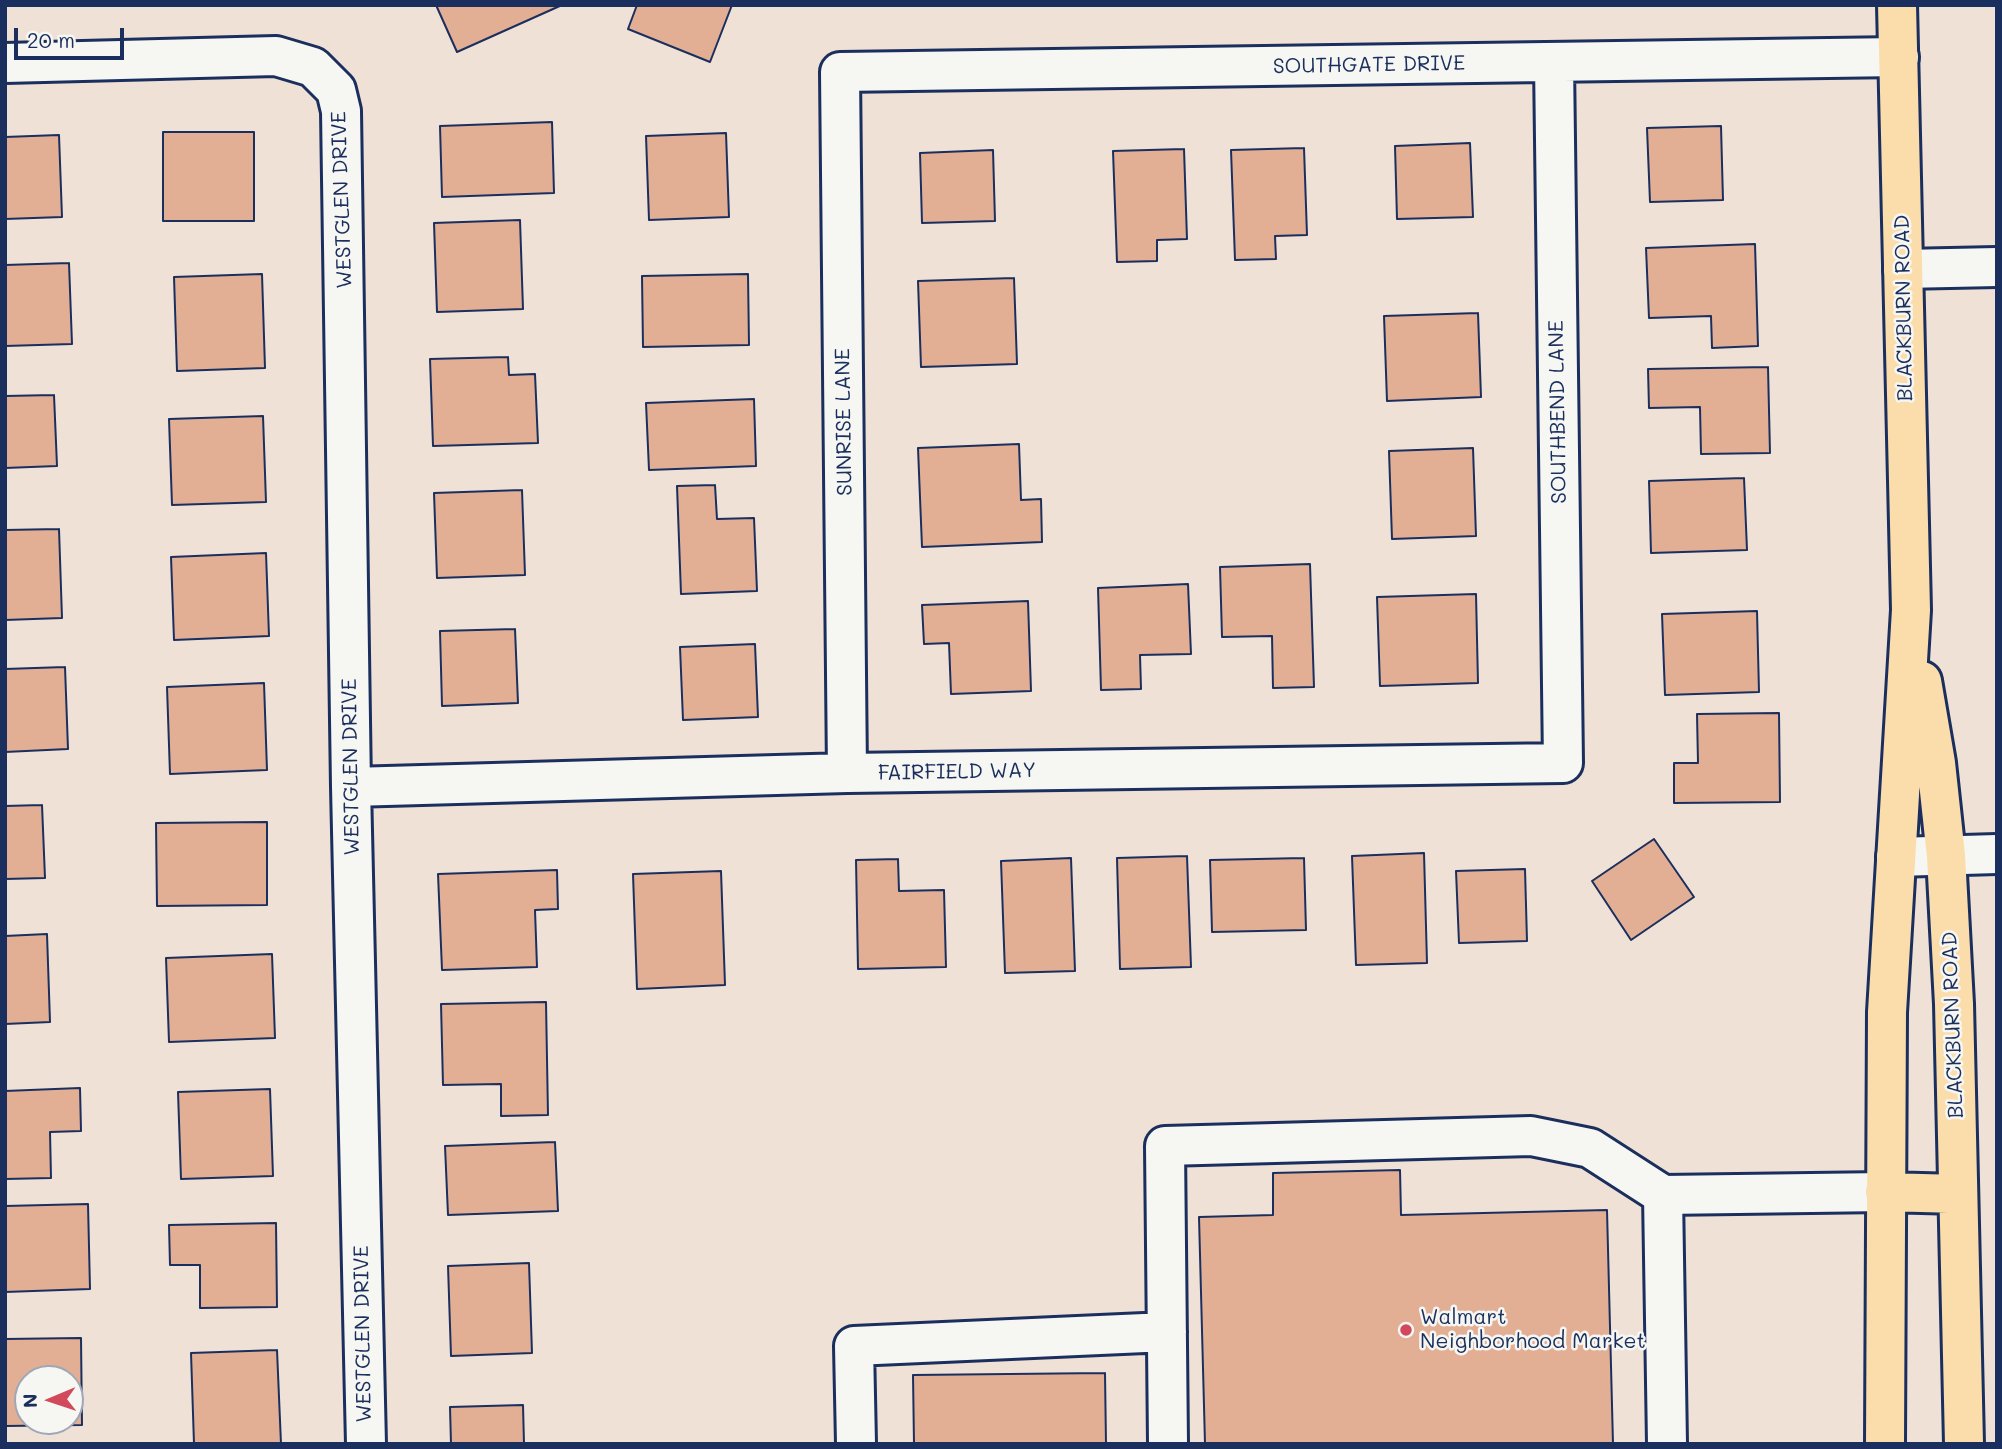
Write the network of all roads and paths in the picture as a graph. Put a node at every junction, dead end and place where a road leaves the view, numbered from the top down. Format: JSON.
{"nodes":[{"id":1,"x":1897,"y":5,"type":"edge"},
{"id":2,"x":1899,"y":57,"type":"junction"},
{"id":3,"x":1554,"y":62,"type":"junction"},
{"id":4,"x":5,"y":63,"type":"edge"},
{"id":5,"x":840,"y":72,"type":"joint"},
{"id":6,"x":1997,"y":267,"type":"edge"},
{"id":7,"x":1903,"y":269,"type":"junction"},
{"id":8,"x":1911,"y":610,"type":"junction"},
{"id":9,"x":1563,"y":763,"type":"joint"},
{"id":10,"x":847,"y":773,"type":"junction"},
{"id":11,"x":351,"y":786,"type":"junction"},
{"id":12,"x":1997,"y":854,"type":"edge"},
{"id":13,"x":1946,"y":856,"type":"junction"},
{"id":14,"x":1896,"y":857,"type":"junction"},
{"id":15,"x":1885,"y":1192,"type":"junction"},
{"id":16,"x":1958,"y":1194,"type":"junction"},
{"id":17,"x":1663,"y":1195,"type":"junction"},
{"id":18,"x":1167,"y":1332,"type":"junction"},
{"id":19,"x":1884,"y":1363,"type":"junction"},
{"id":20,"x":366,"y":1444,"type":"edge"},
{"id":21,"x":856,"y":1444,"type":"edge"},
{"id":22,"x":1168,"y":1444,"type":"edge"},
{"id":23,"x":1667,"y":1444,"type":"edge"},
{"id":24,"x":1885,"y":1444,"type":"edge"},
{"id":25,"x":1904,"y":1444,"type":"edge"},
{"id":26,"x":1964,"y":1444,"type":"edge"}],
"edges":[{"from":1,"to":2,"type":"main road","name":"BLACKBURN ROAD"},
{"from":2,"to":3,"type":"street","name":"SOUTHGATE DRIVE"},
{"from":2,"to":7,"type":"main road","name":"BLACKBURN ROAD"},
{"from":3,"to":5,"type":"street","name":"SOUTHGATE DRIVE"},
{"from":3,"to":9,"type":"street","name":"SOUTHBEND LANE"},
{"from":4,"to":11,"type":"street","name":"WESTGLEN DRIVE"},
{"from":5,"to":10,"type":"street","name":"SUNRISE LANE"},
{"from":6,"to":7,"type":"street"},
{"from":7,"to":8,"type":"main road","name":"BLACKBURN ROAD"},
{"from":8,"to":13,"type":"main road","name":"BLACKBURN ROAD"},
{"from":8,"to":14,"type":"main road","name":"BLACKBURN ROAD"},
{"from":9,"to":10,"type":"street","name":"FAIRFIELD WAY"},
{"from":10,"to":11,"type":"street","name":"FAIRFIELD WAY"},
{"from":11,"to":20,"type":"street","name":"WESTGLEN DRIVE"},
{"from":12,"to":13,"type":"street"},
{"from":13,"to":14,"type":"street"},
{"from":13,"to":16,"type":"main road","name":"BLACKBURN ROAD"},
{"from":14,"to":15,"type":"main road","name":"BLACKBURN ROAD"},
{"from":15,"to":16,"type":"main road"},
{"from":15,"to":17,"type":"street"},
{"from":15,"to":19,"type":"main road","name":"BLACKBURN ROAD"},
{"from":16,"to":26,"type":"main road","name":"BLACKBURN ROAD"},
{"from":17,"to":18,"type":"street"},
{"from":17,"to":23,"type":"street"},
{"from":18,"to":21,"type":"street"},
{"from":18,"to":22,"type":"street"},
{"from":19,"to":24,"type":"main road","name":"BLACKBURN ROAD"},
{"from":19,"to":25,"type":"main road"}]}
